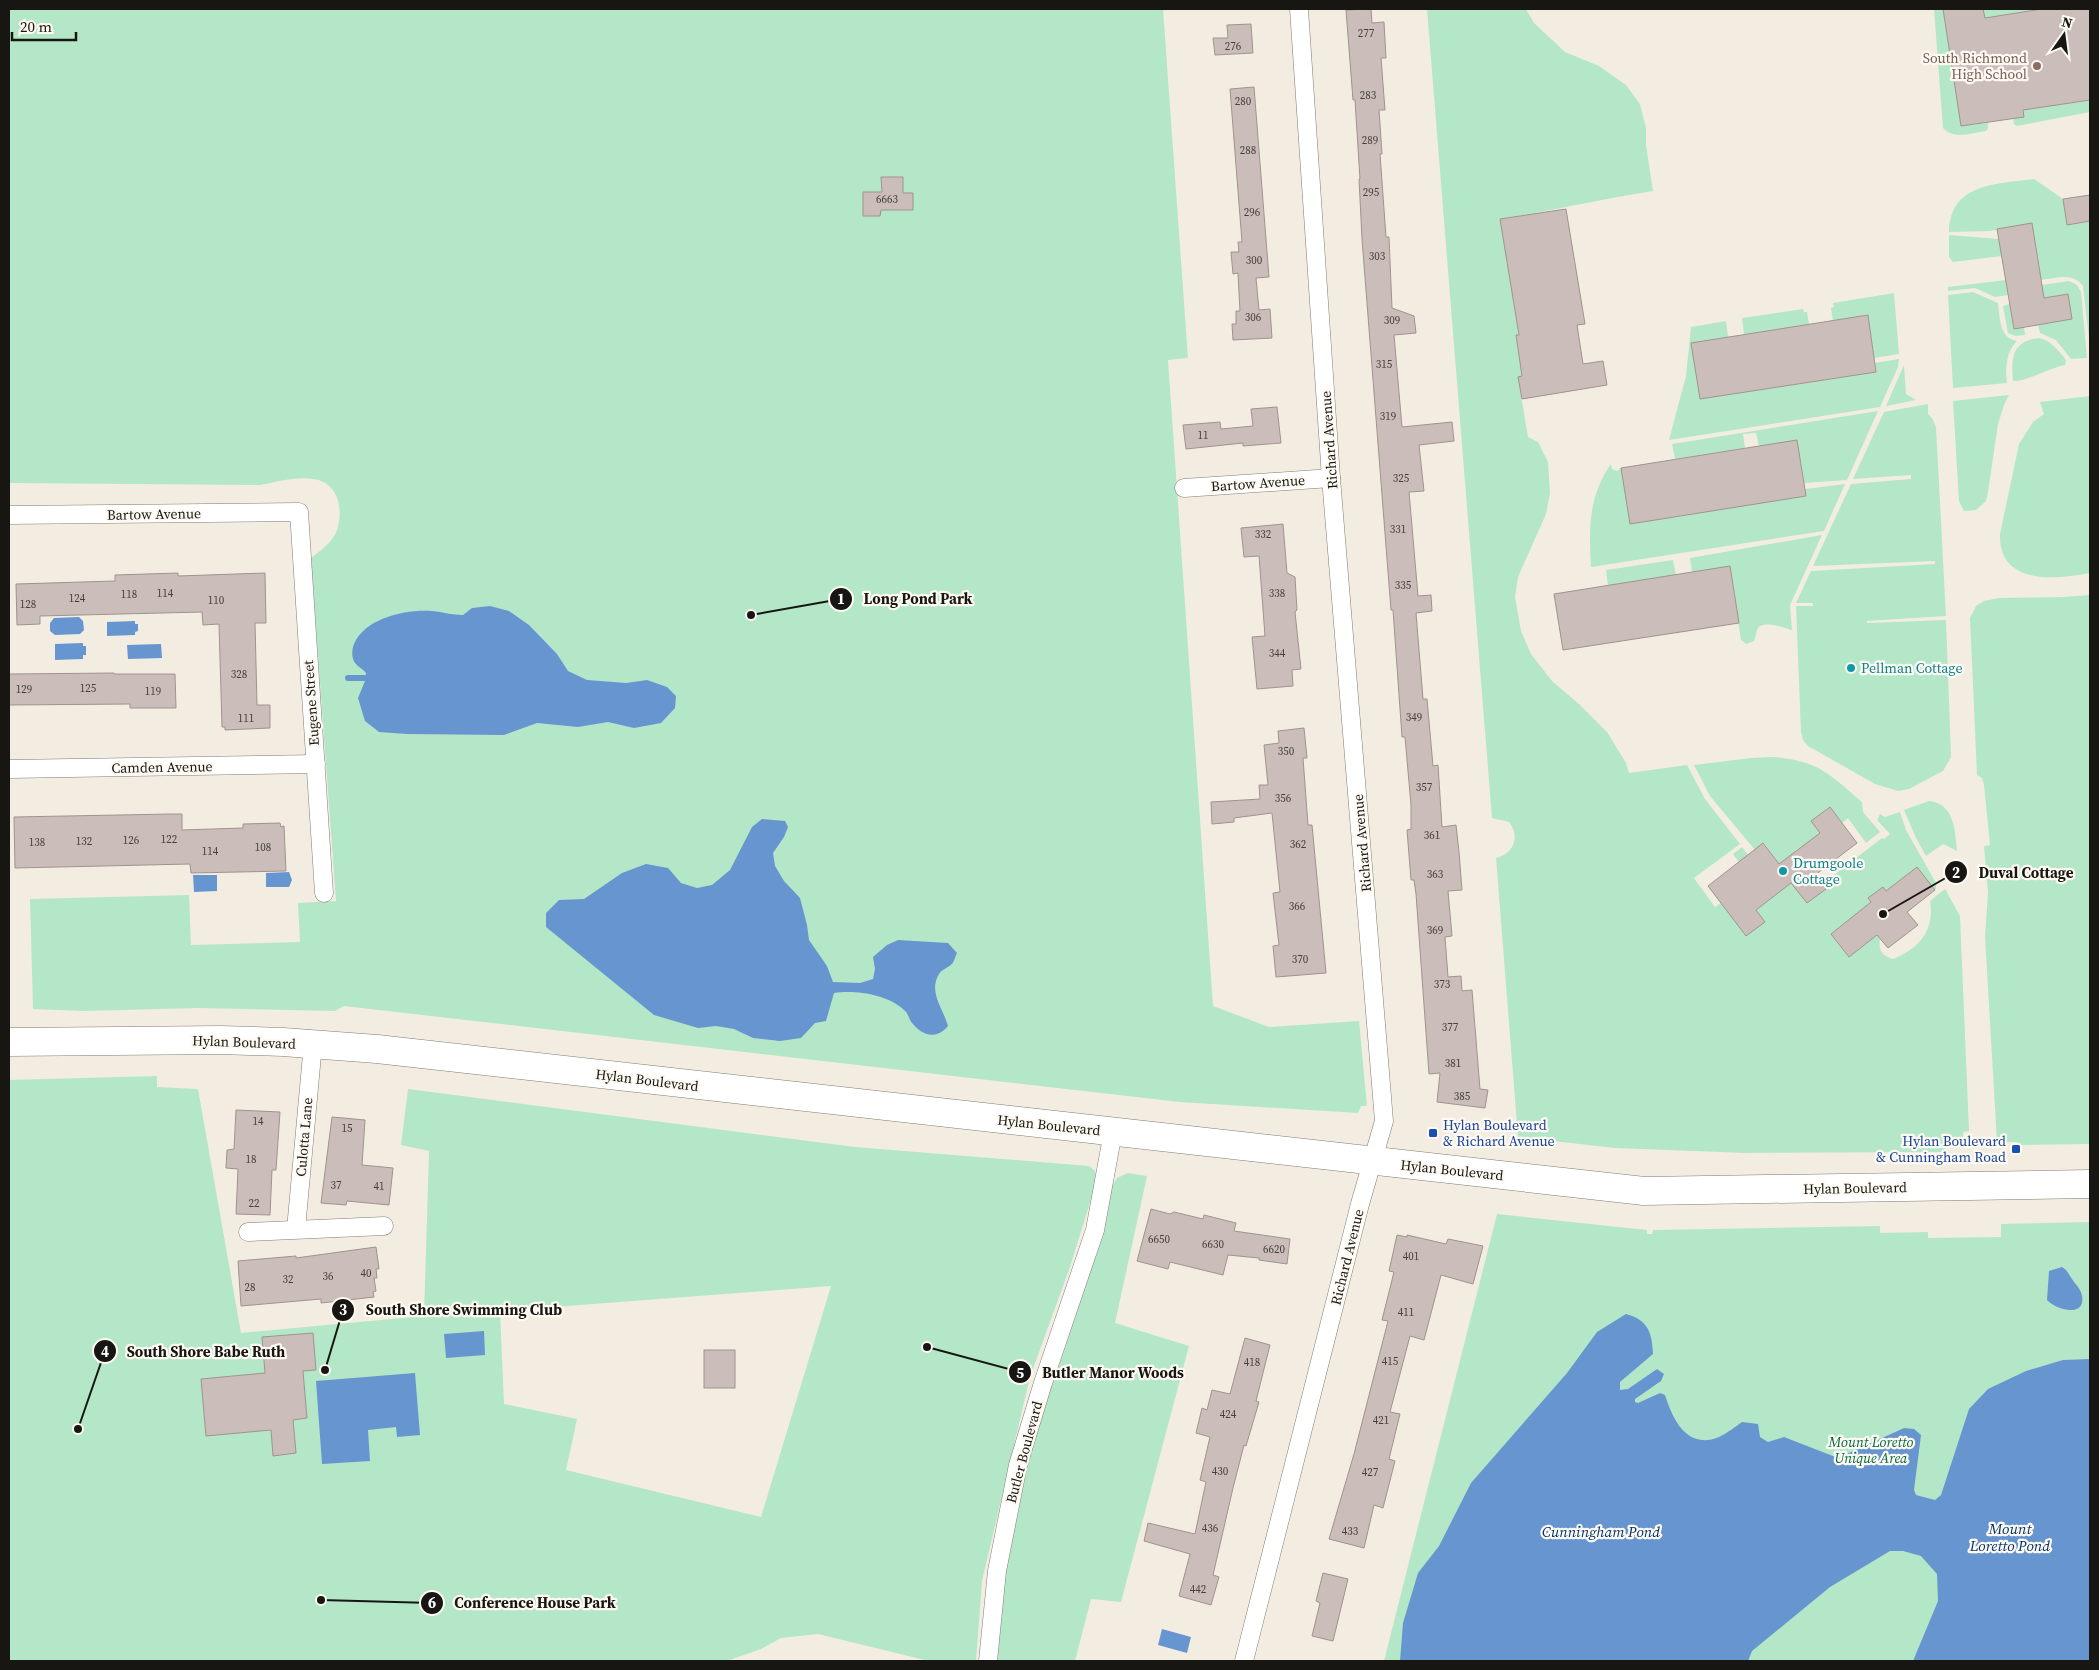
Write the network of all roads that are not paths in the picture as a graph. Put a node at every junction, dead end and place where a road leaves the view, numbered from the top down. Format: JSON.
{"nodes":[{"id":1,"x":1299,"y":9,"type":"edge"},
{"id":2,"x":1331,"y":478,"type":"junction"},
{"id":3,"x":1184,"y":488,"type":"dead end"},
{"id":4,"x":299,"y":512,"type":"joint"},
{"id":5,"x":9,"y":515,"type":"edge"},
{"id":6,"x":316,"y":764,"type":"junction"},
{"id":7,"x":9,"y":769,"type":"edge"},
{"id":8,"x":324,"y":893,"type":"dead end"},
{"id":9,"x":9,"y":1042,"type":"edge"},
{"id":10,"x":313,"y":1044,"type":"junction"},
{"id":11,"x":1113,"y":1132,"type":"junction"},
{"id":12,"x":1374,"y":1161,"type":"junction"},
{"id":13,"x":2090,"y":1184,"type":"edge"},
{"id":14,"x":384,"y":1226,"type":"dead end"},
{"id":15,"x":296,"y":1229,"type":"junction"},
{"id":16,"x":248,"y":1232,"type":"dead end"},
{"id":17,"x":988,"y":1661,"type":"edge"},
{"id":18,"x":1244,"y":1661,"type":"edge"}],
"edges":[{"from":1,"to":2,"type":"street","name":"Richard Avenue"},
{"from":2,"to":3,"type":"street","name":"Bartow Avenue"},
{"from":2,"to":12,"type":"street","name":"Richard Avenue"},
{"from":4,"to":5,"type":"street","name":"Bartow Avenue"},
{"from":4,"to":6,"type":"street","name":"Eugene Street"},
{"from":6,"to":7,"type":"street","name":"Camden Avenue"},
{"from":6,"to":8,"type":"street","name":"Eugene Street"},
{"from":9,"to":10,"type":"main road","name":"Hylan Boulevard"},
{"from":10,"to":11,"type":"main road","name":"Hylan Boulevard"},
{"from":10,"to":15,"type":"street","name":"Culotta Lane"},
{"from":11,"to":12,"type":"main road","name":"Hylan Boulevard"},
{"from":11,"to":17,"type":"street","name":"Butler Boulevard"},
{"from":12,"to":13,"type":"main road","name":"Hylan Boulevard"},
{"from":12,"to":18,"type":"street","name":"Richard Avenue"},
{"from":14,"to":15,"type":"street"},
{"from":15,"to":16,"type":"street"}]}
